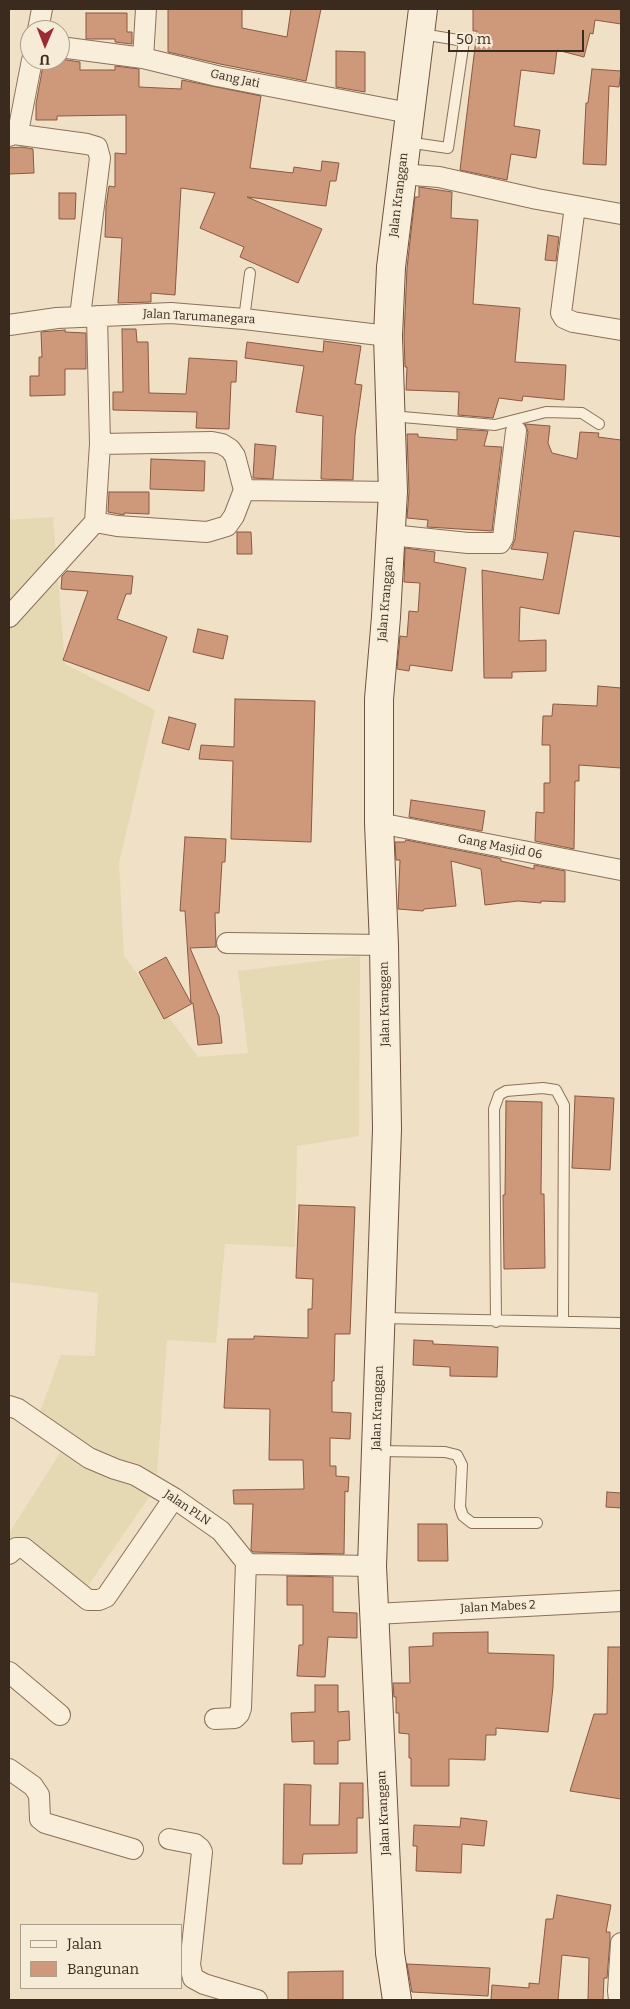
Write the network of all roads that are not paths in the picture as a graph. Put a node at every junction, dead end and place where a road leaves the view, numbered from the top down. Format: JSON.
{"nodes":[{"id":1,"x":146,"y":9,"type":"edge"},
{"id":2,"x":422,"y":21,"type":"edge"},
{"id":3,"x":70,"y":48,"type":"edge"},
{"id":4,"x":144,"y":58,"type":"junction"},
{"id":5,"x":30,"y":70,"type":"edge"},
{"id":6,"x":409,"y":113,"type":"junction"},
{"id":7,"x":11,"y":135,"type":"edge"},
{"id":8,"x":406,"y":142,"type":"junction"},
{"id":9,"x":401,"y":174,"type":"junction"},
{"id":10,"x":576,"y":206,"type":"junction"},
{"id":11,"x":621,"y":214,"type":"edge"},
{"id":12,"x":250,"y":273,"type":"dead end"},
{"id":13,"x":89,"y":316,"type":"junction"},
{"id":14,"x":244,"y":318,"type":"junction"},
{"id":15,"x":9,"y":325,"type":"edge"},
{"id":16,"x":621,"y":330,"type":"edge"},
{"id":17,"x":388,"y":336,"type":"junction"},
{"id":18,"x":390,"y":416,"type":"junction"},
{"id":19,"x":599,"y":424,"type":"dead end"},
{"id":20,"x":516,"y":431,"type":"dead end"},
{"id":21,"x":100,"y":444,"type":"junction"},
{"id":22,"x":244,"y":490,"type":"junction"},
{"id":23,"x":393,"y":492,"type":"junction"},
{"id":24,"x":95,"y":522,"type":"junction"},
{"id":25,"x":391,"y":535,"type":"junction"},
{"id":26,"x":9,"y":617,"type":"edge"},
{"id":27,"x":379,"y":823,"type":"junction"},
{"id":28,"x":621,"y":870,"type":"edge"},
{"id":29,"x":227,"y":943,"type":"dead end"},
{"id":30,"x":384,"y":945,"type":"junction"},
{"id":31,"x":381,"y":1318,"type":"junction"},
{"id":32,"x":496,"y":1322,"type":"junction"},
{"id":33,"x":563,"y":1322,"type":"junction"},
{"id":34,"x":621,"y":1323,"type":"edge"},
{"id":35,"x":9,"y":1406,"type":"edge"},
{"id":36,"x":376,"y":1451,"type":"junction"},
{"id":37,"x":174,"y":1498,"type":"junction"},
{"id":38,"x":537,"y":1523,"type":"dead end"},
{"id":39,"x":9,"y":1554,"type":"edge"},
{"id":40,"x":246,"y":1562,"type":"junction"},
{"id":41,"x":372,"y":1566,"type":"junction"},
{"id":42,"x":621,"y":1601,"type":"edge"},
{"id":43,"x":375,"y":1614,"type":"junction"},
{"id":44,"x":9,"y":1672,"type":"edge"},
{"id":45,"x":60,"y":1715,"type":"dead end"},
{"id":46,"x":215,"y":1719,"type":"dead end"},
{"id":47,"x":9,"y":1769,"type":"edge"},
{"id":48,"x":169,"y":1839,"type":"dead end"},
{"id":49,"x":133,"y":1849,"type":"dead end"},
{"id":50,"x":621,"y":1943,"type":"edge"},
{"id":51,"x":257,"y":2000,"type":"edge"},
{"id":52,"x":397,"y":2000,"type":"edge"},
{"id":53,"x":619,"y":2000,"type":"edge"}],
"edges":[{"from":1,"to":4,"type":"street"},
{"from":2,"to":6,"type":"main road","name":"Jalan Kranggan"},
{"from":2,"to":8,"type":"lane"},
{"from":3,"to":4,"type":"street","name":"Gang Jati"},
{"from":4,"to":6,"type":"street","name":"Gang Jati"},
{"from":5,"to":7,"type":"street"},
{"from":6,"to":8,"type":"main road","name":"Jalan Kranggan"},
{"from":7,"to":13,"type":"street"},
{"from":8,"to":9,"type":"main road","name":"Jalan Kranggan"},
{"from":9,"to":10,"type":"street"},
{"from":9,"to":17,"type":"main road","name":"Jalan Kranggan"},
{"from":10,"to":11,"type":"street"},
{"from":10,"to":16,"type":"street"},
{"from":12,"to":14,"type":"lane"},
{"from":13,"to":14,"type":"street","name":"Jalan Tarumanegara"},
{"from":13,"to":15,"type":"street","name":"Jalan Tarumanegara"},
{"from":13,"to":21,"type":"street"},
{"from":14,"to":17,"type":"street","name":"Jalan Tarumanegara"},
{"from":17,"to":18,"type":"main road","name":"Jalan Kranggan"},
{"from":18,"to":19,"type":"lane"},
{"from":18,"to":23,"type":"main road","name":"Jalan Kranggan"},
{"from":20,"to":25,"type":"street"},
{"from":21,"to":22,"type":"street"},
{"from":21,"to":24,"type":"street"},
{"from":22,"to":23,"type":"street"},
{"from":22,"to":24,"type":"street"},
{"from":23,"to":25,"type":"main road","name":"Jalan Kranggan"},
{"from":24,"to":26,"type":"street"},
{"from":25,"to":27,"type":"main road","name":"Jalan Kranggan"},
{"from":27,"to":28,"type":"street","name":"Gang Masjid 06"},
{"from":27,"to":30,"type":"main road","name":"Jalan Kranggan"},
{"from":29,"to":30,"type":"street"},
{"from":30,"to":31,"type":"main road","name":"Jalan Kranggan"},
{"from":31,"to":32,"type":"lane"},
{"from":31,"to":36,"type":"main road","name":"Jalan Kranggan"},
{"from":32,"to":33,"type":"lane"},
{"from":32,"to":33,"type":"lane"},
{"from":33,"to":34,"type":"lane"},
{"from":35,"to":37,"type":"street","name":"Jalan PLN"},
{"from":36,"to":38,"type":"lane"},
{"from":36,"to":41,"type":"main road","name":"Jalan Kranggan"},
{"from":37,"to":39,"type":"street"},
{"from":37,"to":40,"type":"street","name":"Jalan PLN"},
{"from":40,"to":41,"type":"street"},
{"from":40,"to":46,"type":"street"},
{"from":41,"to":43,"type":"main road","name":"Jalan Kranggan"},
{"from":42,"to":43,"type":"street","name":"Jalan Mabes 2"},
{"from":43,"to":52,"type":"main road","name":"Jalan Kranggan"},
{"from":44,"to":45,"type":"street"},
{"from":47,"to":49,"type":"street"},
{"from":48,"to":51,"type":"street"},
{"from":50,"to":53,"type":"street"}]}
